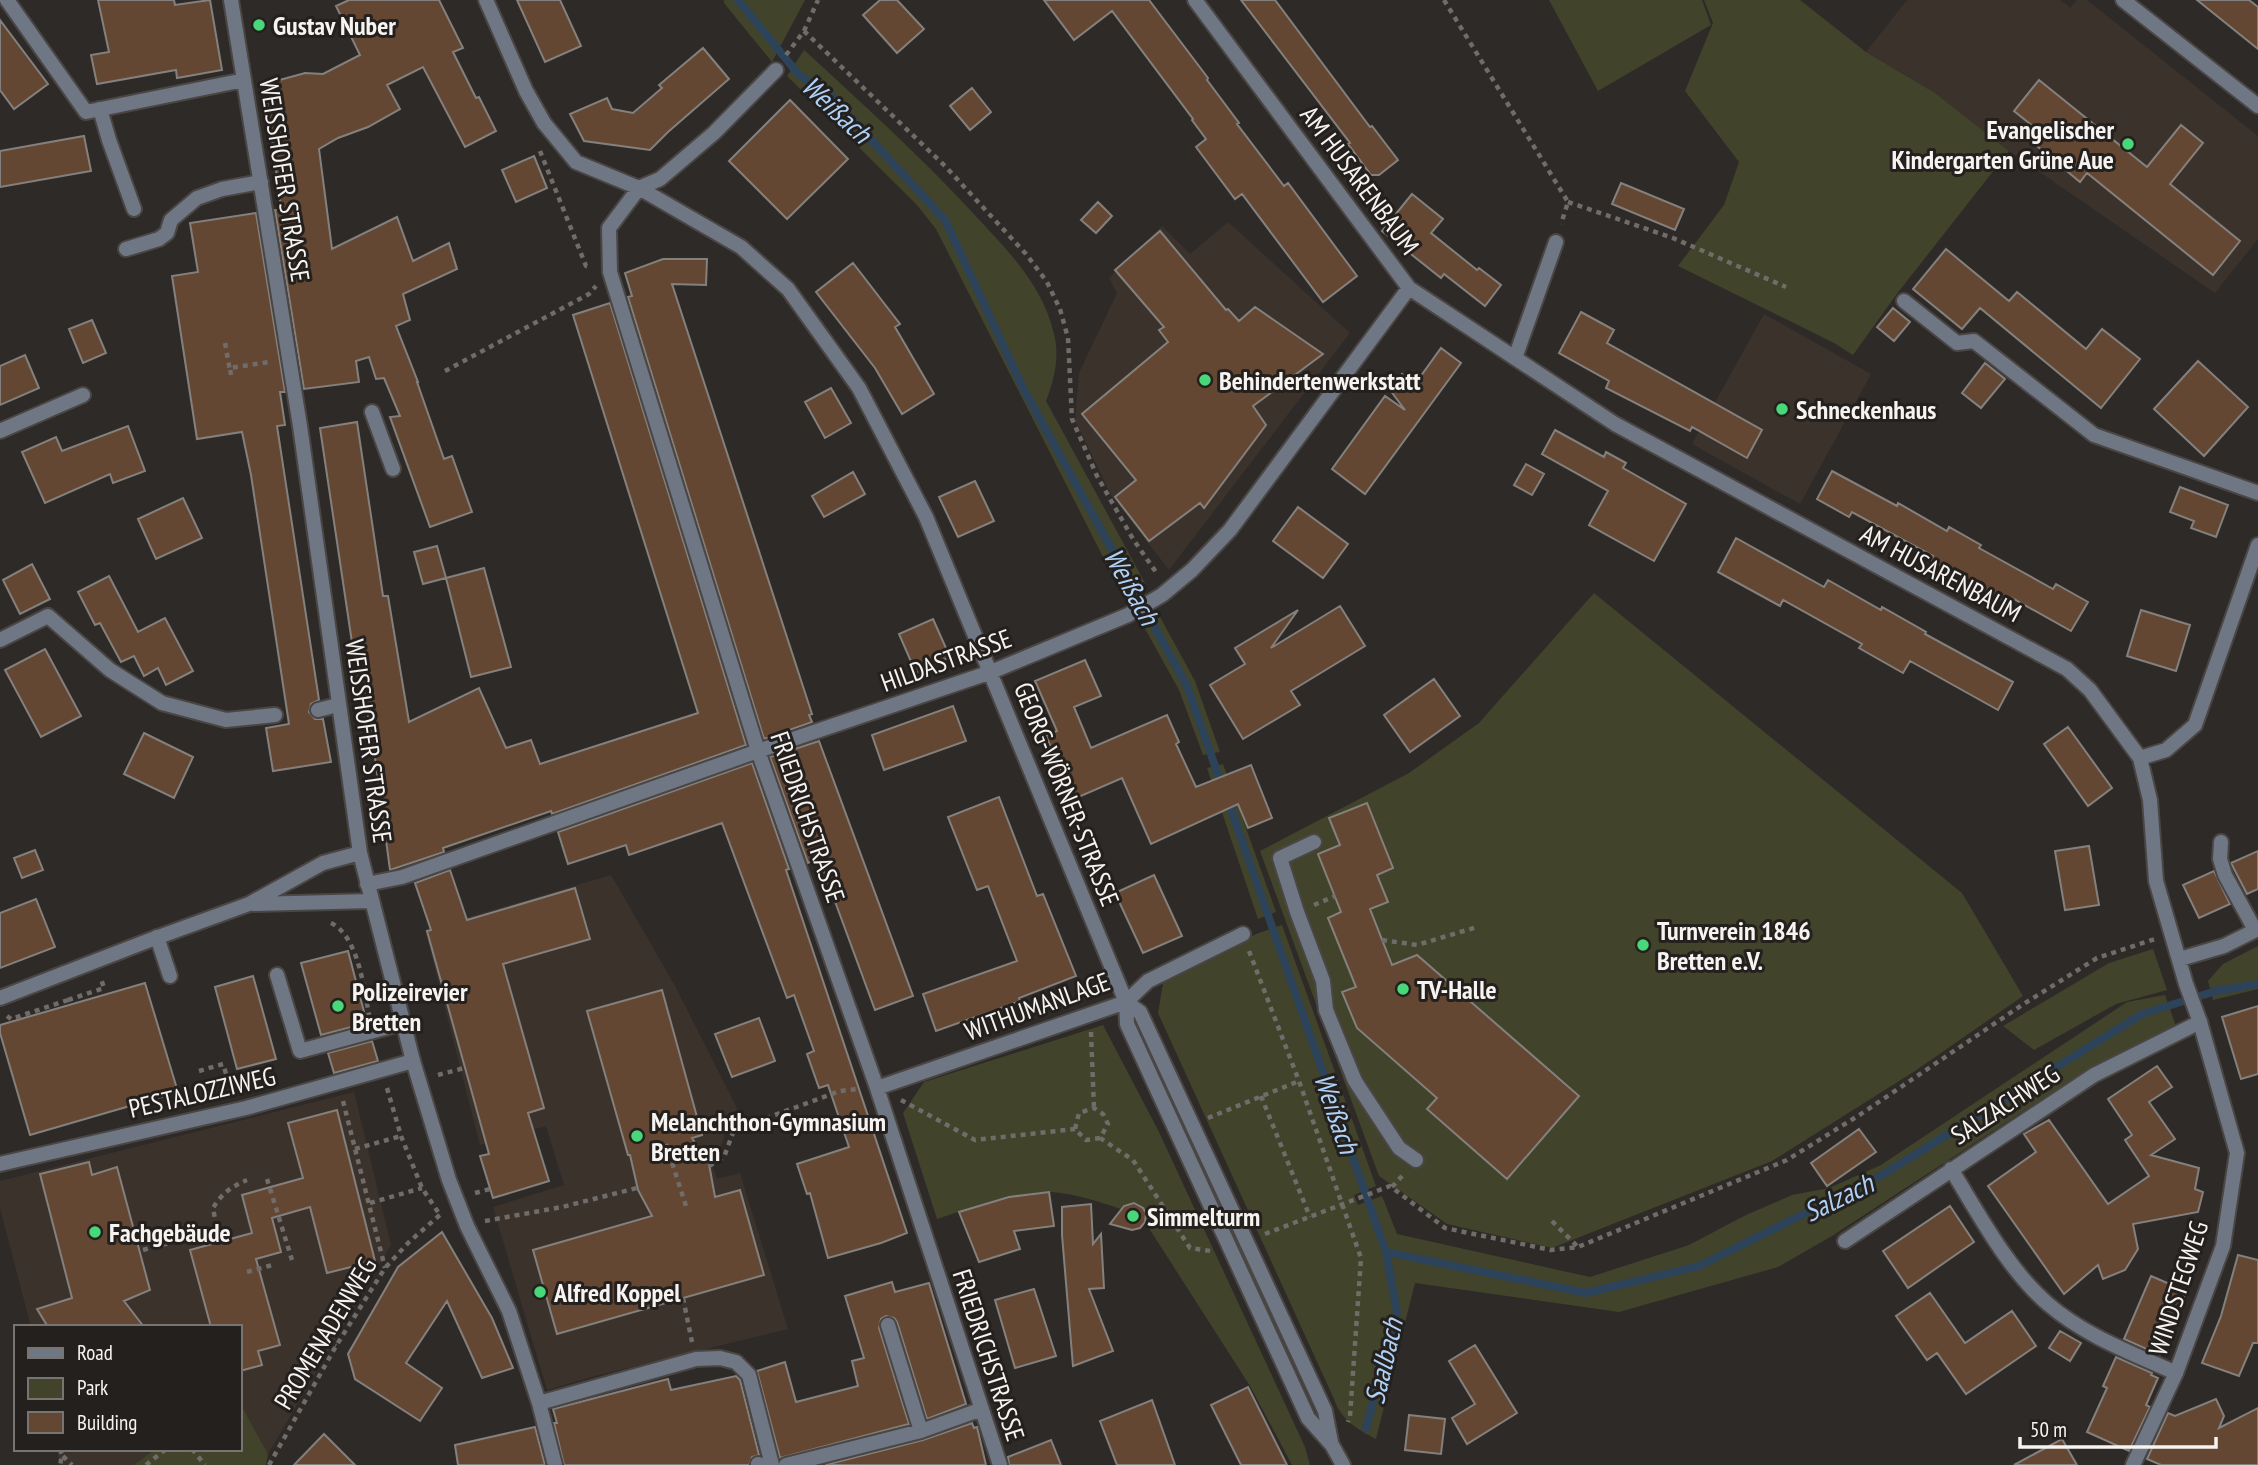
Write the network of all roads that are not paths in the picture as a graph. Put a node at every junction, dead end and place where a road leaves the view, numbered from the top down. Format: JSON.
{"nodes":[{"id":1,"x":7,"y":0,"type":"edge"},
{"id":2,"x":231,"y":0,"type":"edge"},
{"id":3,"x":485,"y":0,"type":"edge"},
{"id":4,"x":1195,"y":0,"type":"edge"},
{"id":5,"x":2123,"y":0,"type":"edge"},
{"id":6,"x":776,"y":70,"type":"dead end"},
{"id":7,"x":244,"y":80,"type":"junction"},
{"id":8,"x":2258,"y":106,"type":"edge"},
{"id":9,"x":100,"y":109,"type":"junction"},
{"id":10,"x":254,"y":183,"type":"junction"},
{"id":11,"x":639,"y":188,"type":"junction"},
{"id":12,"x":134,"y":209,"type":"dead end"},
{"id":13,"x":1556,"y":242,"type":"road end"},
{"id":14,"x":126,"y":249,"type":"dead end"},
{"id":15,"x":1409,"y":288,"type":"junction"},
{"id":16,"x":1904,"y":301,"type":"dead end"},
{"id":17,"x":1515,"y":358,"type":"junction"},
{"id":18,"x":83,"y":395,"type":"dead end"},
{"id":19,"x":372,"y":412,"type":"dead end"},
{"id":20,"x":0,"y":431,"type":"edge"},
{"id":21,"x":393,"y":469,"type":"dead end"},
{"id":22,"x":2258,"y":493,"type":"edge"},
{"id":23,"x":2258,"y":545,"type":"edge"},
{"id":24,"x":0,"y":640,"type":"edge"},
{"id":25,"x":991,"y":672,"type":"junction"},
{"id":26,"x":338,"y":705,"type":"junction"},
{"id":27,"x":318,"y":710,"type":"dead end"},
{"id":28,"x":275,"y":715,"type":"dead end"},
{"id":29,"x":758,"y":751,"type":"junction"},
{"id":30,"x":2140,"y":758,"type":"junction"},
{"id":31,"x":1314,"y":842,"type":"dead end"},
{"id":32,"x":2221,"y":842,"type":"dead end"},
{"id":33,"x":360,"y":853,"type":"junction"},
{"id":34,"x":367,"y":884,"type":"junction"},
{"id":35,"x":371,"y":901,"type":"junction"},
{"id":36,"x":249,"y":904,"type":"junction"},
{"id":37,"x":2256,"y":930,"type":"edge"},
{"id":38,"x":1243,"y":933,"type":"road end"},
{"id":39,"x":158,"y":937,"type":"junction"},
{"id":40,"x":2179,"y":959,"type":"junction"},
{"id":41,"x":277,"y":975,"type":"dead end"},
{"id":42,"x":170,"y":976,"type":"dead end"},
{"id":43,"x":0,"y":998,"type":"edge"},
{"id":44,"x":1126,"y":1002,"type":"junction"},
{"id":45,"x":2198,"y":1018,"type":"junction"},
{"id":46,"x":403,"y":1023,"type":"junction"},
{"id":47,"x":413,"y":1061,"type":"junction"},
{"id":48,"x":877,"y":1088,"type":"junction"},
{"id":49,"x":1416,"y":1160,"type":"dead end"},
{"id":50,"x":0,"y":1164,"type":"edge"},
{"id":51,"x":1951,"y":1169,"type":"junction"},
{"id":52,"x":1845,"y":1241,"type":"dead end"},
{"id":53,"x":888,"y":1325,"type":"dead end"},
{"id":54,"x":2176,"y":1373,"type":"junction"},
{"id":55,"x":540,"y":1403,"type":"junction"},
{"id":56,"x":982,"y":1409,"type":"junction"},
{"id":57,"x":921,"y":1431,"type":"junction"},
{"id":58,"x":1332,"y":1445,"type":"junction"},
{"id":59,"x":555,"y":1465,"type":"edge"},
{"id":60,"x":764,"y":1465,"type":"edge"},
{"id":61,"x":786,"y":1465,"type":"edge"},
{"id":62,"x":1000,"y":1465,"type":"edge"},
{"id":63,"x":1343,"y":1465,"type":"edge"},
{"id":64,"x":2133,"y":1465,"type":"edge"}],
"edges":[{"from":1,"to":9,"type":"street"},
{"from":2,"to":7,"type":"street","name":"WEISSHOFER STRASSE"},
{"from":3,"to":11,"type":"street","name":"GEORG-WÖRNER-STRASSE"},
{"from":4,"to":15,"type":"street","name":"AM HUSARENBAUM"},
{"from":5,"to":8,"type":"street"},
{"from":6,"to":11,"type":"street"},
{"from":7,"to":9,"type":"street"},
{"from":7,"to":10,"type":"street","name":"WEISSHOFER STRASSE"},
{"from":9,"to":12,"type":"street"},
{"from":10,"to":14,"type":"street"},
{"from":10,"to":26,"type":"street","name":"WEISSHOFER STRASSE"},
{"from":11,"to":25,"type":"street","name":"GEORG-WÖRNER-STRASSE"},
{"from":11,"to":29,"type":"street","name":"FRIEDRICHSTRASSE"},
{"from":13,"to":17,"type":"street"},
{"from":15,"to":17,"type":"street","name":"AM HUSARENBAUM"},
{"from":15,"to":25,"type":"street","name":"HILDASTRASSE"},
{"from":16,"to":22,"type":"street"},
{"from":17,"to":30,"type":"street","name":"AM HUSARENBAUM"},
{"from":18,"to":20,"type":"street"},
{"from":19,"to":21,"type":"street"},
{"from":23,"to":30,"type":"street"},
{"from":24,"to":28,"type":"street"},
{"from":25,"to":29,"type":"street","name":"HILDASTRASSE"},
{"from":25,"to":44,"type":"street","name":"GEORG-WÖRNER-STRASSE"},
{"from":26,"to":27,"type":"street"},
{"from":26,"to":33,"type":"street","name":"WEISSHOFER STRASSE"},
{"from":29,"to":34,"type":"street","name":"HILDASTRASSE"},
{"from":29,"to":48,"type":"street","name":"FRIEDRICHSTRASSE"},
{"from":30,"to":40,"type":"street","name":"AM HUSARENBAUM"},
{"from":31,"to":49,"type":"street"},
{"from":32,"to":37,"type":"street"},
{"from":33,"to":34,"type":"street","name":"WEISSHOFER STRASSE"},
{"from":33,"to":36,"type":"street"},
{"from":34,"to":35,"type":"street","name":"WEISSHOFER STRASSE"},
{"from":35,"to":36,"type":"street"},
{"from":35,"to":46,"type":"street","name":"WEISSHOFER STRASSE"},
{"from":36,"to":39,"type":"street"},
{"from":37,"to":40,"type":"street"},
{"from":38,"to":44,"type":"street","name":"WITHUMANLAGE"},
{"from":39,"to":42,"type":"street"},
{"from":39,"to":43,"type":"street"},
{"from":40,"to":45,"type":"street","name":"WINDSTEGWEG"},
{"from":41,"to":46,"type":"street"},
{"from":44,"to":48,"type":"street","name":"WITHUMANLAGE"},
{"from":44,"to":58,"type":"street","name":"GEORG-WÖRNER-STRASSE"},
{"from":44,"to":58,"type":"street","name":"GEORG-WÖRNER-STRASSE"},
{"from":45,"to":51,"type":"street","name":"SALZACHWEG"},
{"from":45,"to":54,"type":"street","name":"WINDSTEGWEG"},
{"from":46,"to":47,"type":"street","name":"WEISSHOFER STRASSE"},
{"from":47,"to":50,"type":"street","name":"PESTALOZZIWEG"},
{"from":47,"to":55,"type":"street","name":"WEISSHOFER STRASSE"},
{"from":48,"to":56,"type":"street","name":"FRIEDRICHSTRASSE"},
{"from":51,"to":52,"type":"street","name":"SALZACHWEG"},
{"from":51,"to":54,"type":"street"},
{"from":53,"to":57,"type":"street"},
{"from":54,"to":64,"type":"street","name":"WINDSTEGWEG"},
{"from":55,"to":59,"type":"street","name":"WEISSHOFER STRASSE"},
{"from":55,"to":60,"type":"street"},
{"from":56,"to":57,"type":"street"},
{"from":56,"to":62,"type":"street","name":"FRIEDRICHSTRASSE"},
{"from":57,"to":61,"type":"street"},
{"from":58,"to":63,"type":"street","name":"GEORG-WÖRNER-STRASSE"}]}
